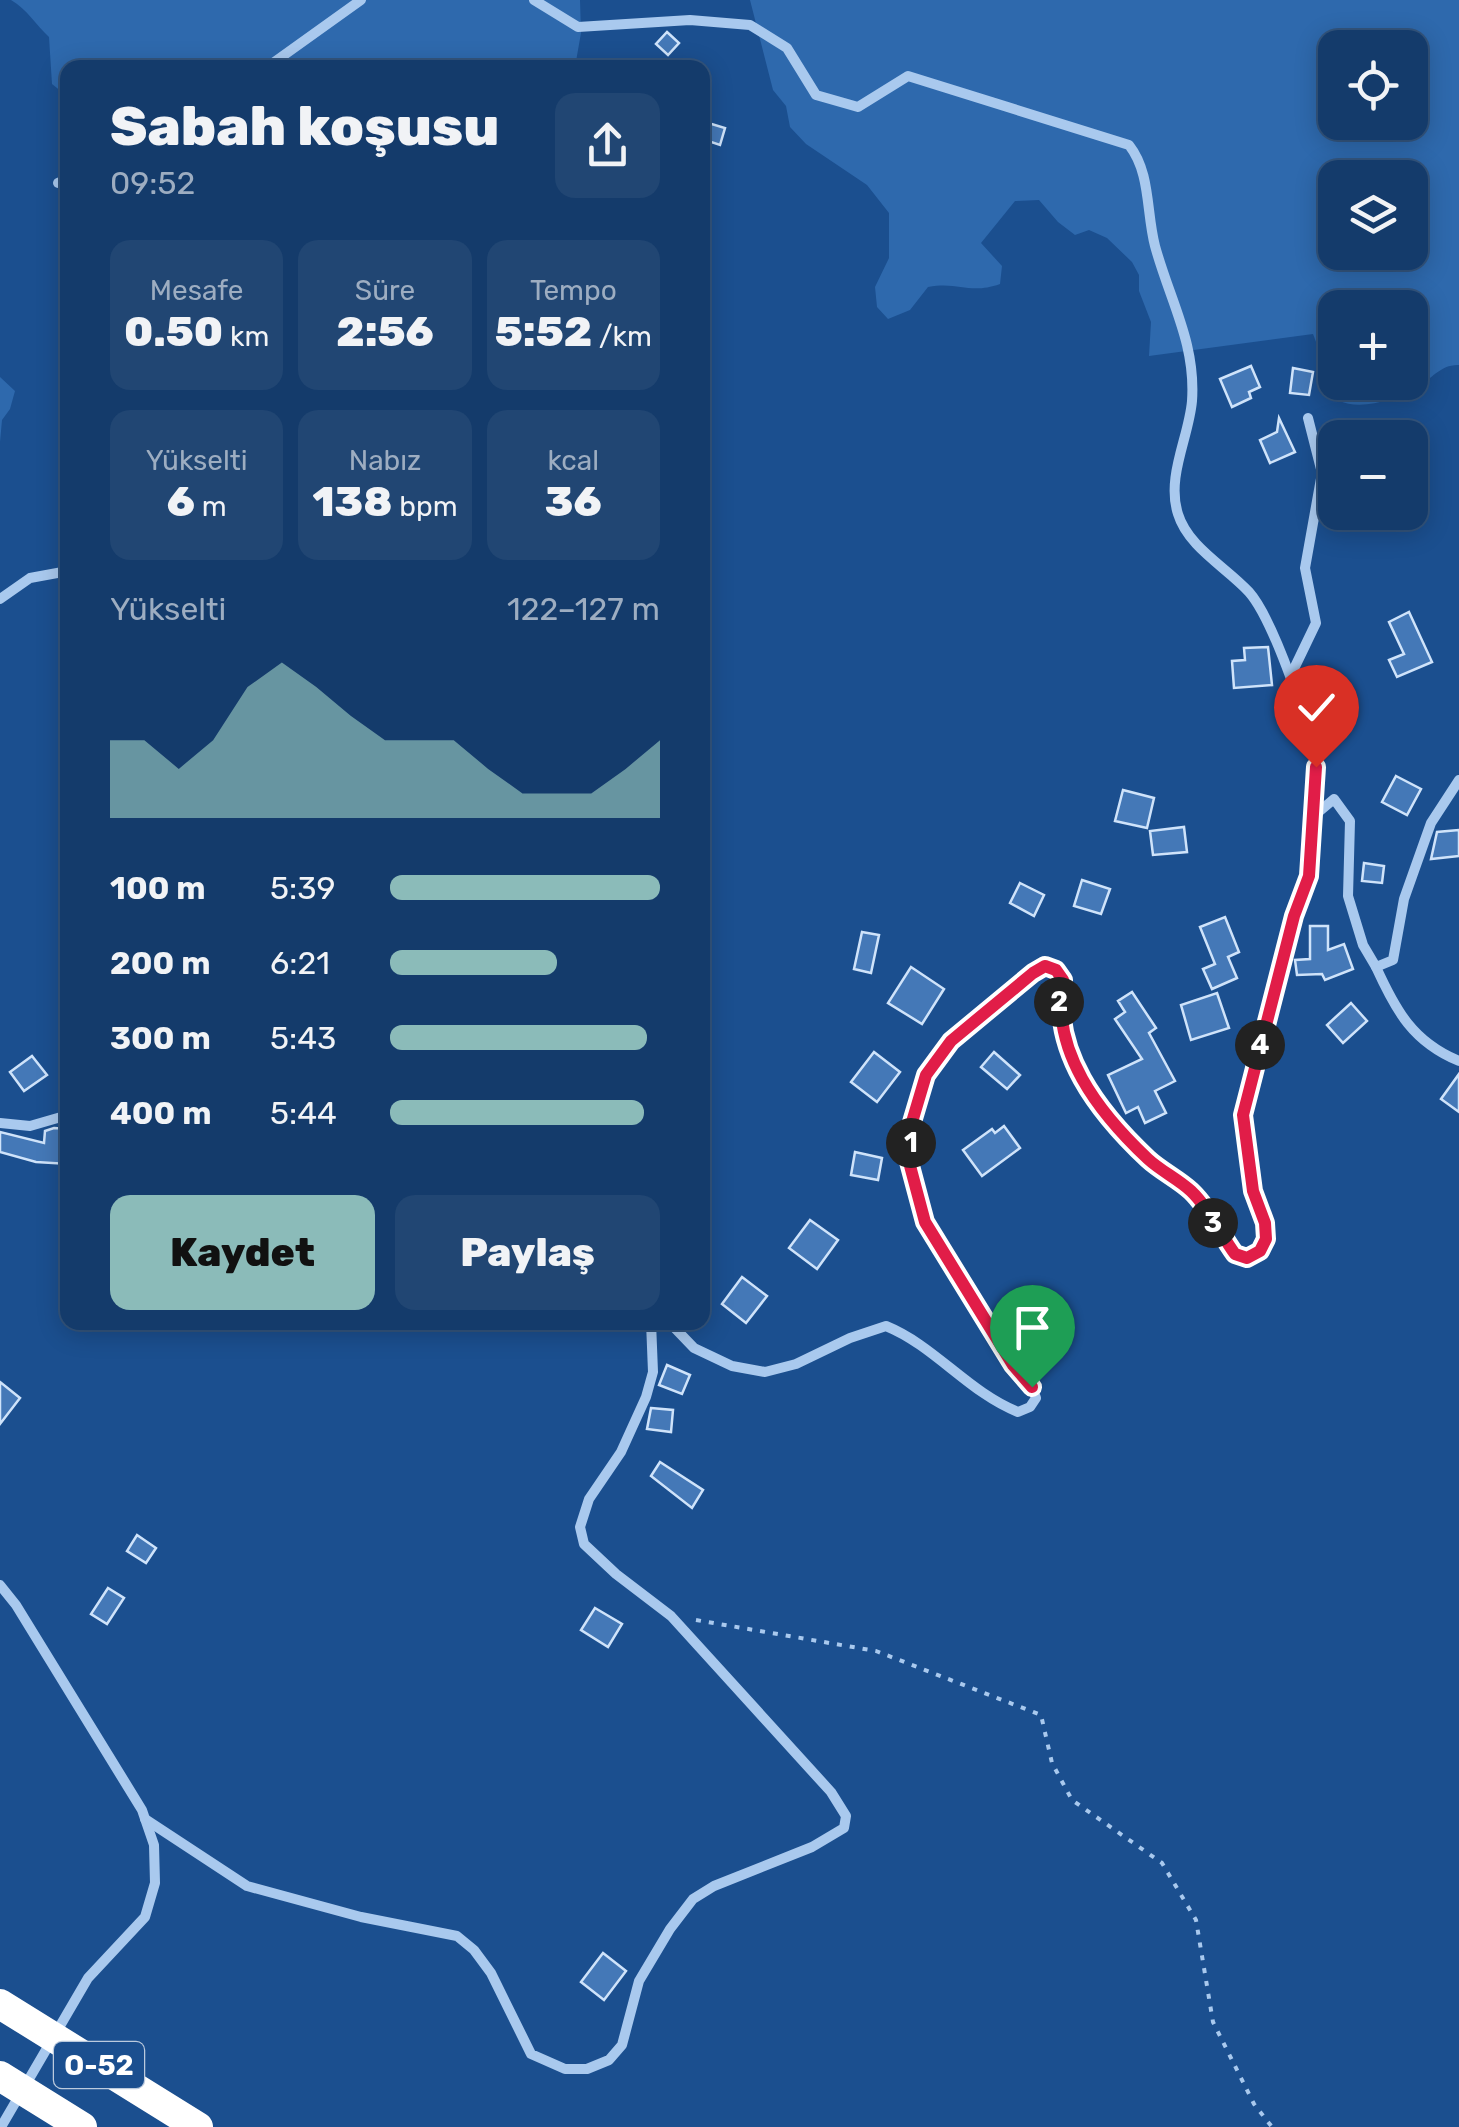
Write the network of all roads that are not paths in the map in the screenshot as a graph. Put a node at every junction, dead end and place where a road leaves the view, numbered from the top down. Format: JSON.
{"nodes":[{"id":1,"x":361,"y":0,"type":"edge"},
{"id":2,"x":534,"y":0,"type":"edge"},
{"id":3,"x":277,"y":60,"type":"edge"},
{"id":4,"x":1308,"y":418,"type":"dead end"},
{"id":5,"x":60,"y":572,"type":"edge"},
{"id":6,"x":0,"y":599,"type":"edge"},
{"id":7,"x":1291,"y":675,"type":"junction"},
{"id":8,"x":1459,"y":780,"type":"edge"},
{"id":9,"x":1314,"y":815,"type":"junction"},
{"id":10,"x":1376,"y":967,"type":"junction"},
{"id":11,"x":1459,"y":1061,"type":"edge"},
{"id":12,"x":60,"y":1117,"type":"edge"},
{"id":13,"x":0,"y":1123,"type":"edge"},
{"id":14,"x":651,"y":1330,"type":"edge"},
{"id":15,"x":677,"y":1330,"type":"edge"},
{"id":16,"x":0,"y":1586,"type":"edge"},
{"id":17,"x":144,"y":1818,"type":"junction"},
{"id":18,"x":0,"y":2004,"type":"edge"},
{"id":19,"x":0,"y":2076,"type":"edge"},
{"id":20,"x":1,"y":2127,"type":"edge"},
{"id":21,"x":82,"y":2127,"type":"edge"},
{"id":22,"x":198,"y":2127,"type":"edge"}],
"edges":[{"from":1,"to":3,"type":"street"},
{"from":2,"to":7,"type":"street"},
{"from":4,"to":7,"type":"street"},
{"from":5,"to":6,"type":"street"},
{"from":7,"to":9,"type":"street"},
{"from":8,"to":10,"type":"street"},
{"from":9,"to":10,"type":"street"},
{"from":9,"to":15,"type":"street"},
{"from":10,"to":11,"type":"street"},
{"from":12,"to":13,"type":"street"},
{"from":14,"to":17,"type":"street"},
{"from":16,"to":17,"type":"street"},
{"from":17,"to":20,"type":"street"},
{"from":18,"to":22,"type":"highway","number":"O-52"},
{"from":19,"to":21,"type":"highway","number":"O-52"}]}
